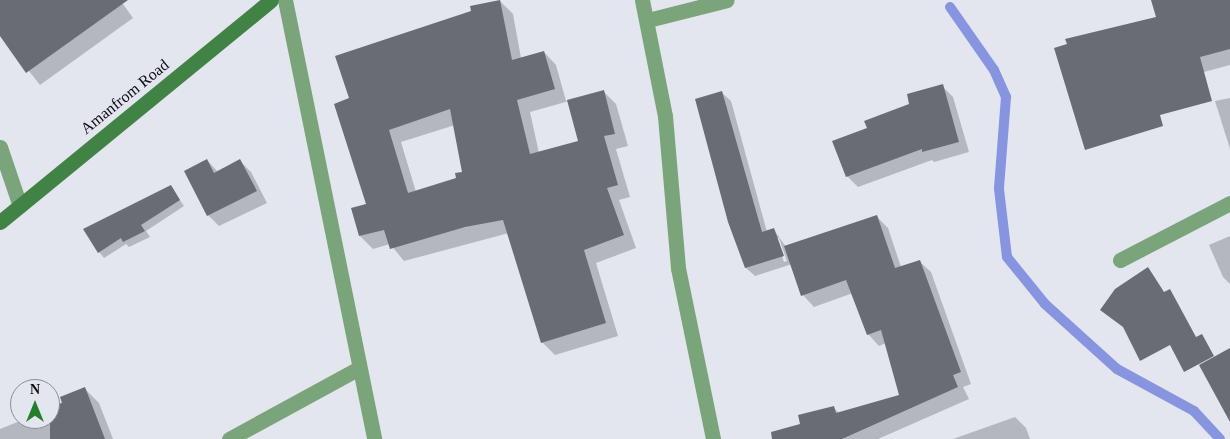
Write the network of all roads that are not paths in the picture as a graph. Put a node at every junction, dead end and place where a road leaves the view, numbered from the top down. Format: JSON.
{"nodes":[{"id":1,"x":271,"y":0,"type":"edge"},
{"id":2,"x":285,"y":0,"type":"edge"},
{"id":3,"x":642,"y":0,"type":"edge"},
{"id":4,"x":728,"y":0,"type":"edge"},
{"id":5,"x":648,"y":20,"type":"junction"},
{"id":6,"x":0,"y":147,"type":"edge"},
{"id":7,"x":1230,"y":203,"type":"edge"},
{"id":8,"x":20,"y":206,"type":"junction"},
{"id":9,"x":0,"y":222,"type":"edge"},
{"id":10,"x":1120,"y":260,"type":"dead end"},
{"id":11,"x":359,"y":368,"type":"junction"},
{"id":12,"x":229,"y":439,"type":"edge"},
{"id":13,"x":374,"y":439,"type":"edge"},
{"id":14,"x":713,"y":439,"type":"edge"}],
"edges":[{"from":1,"to":8,"type":"street","name":"Amanfrom Road"},
{"from":2,"to":11,"type":"street"},
{"from":3,"to":5,"type":"street"},
{"from":4,"to":5,"type":"street"},
{"from":5,"to":14,"type":"street"},
{"from":6,"to":8,"type":"street"},
{"from":7,"to":10,"type":"street"},
{"from":8,"to":9,"type":"street","name":"Amanfrom Road"},
{"from":11,"to":12,"type":"street"},
{"from":11,"to":13,"type":"street"}]}
